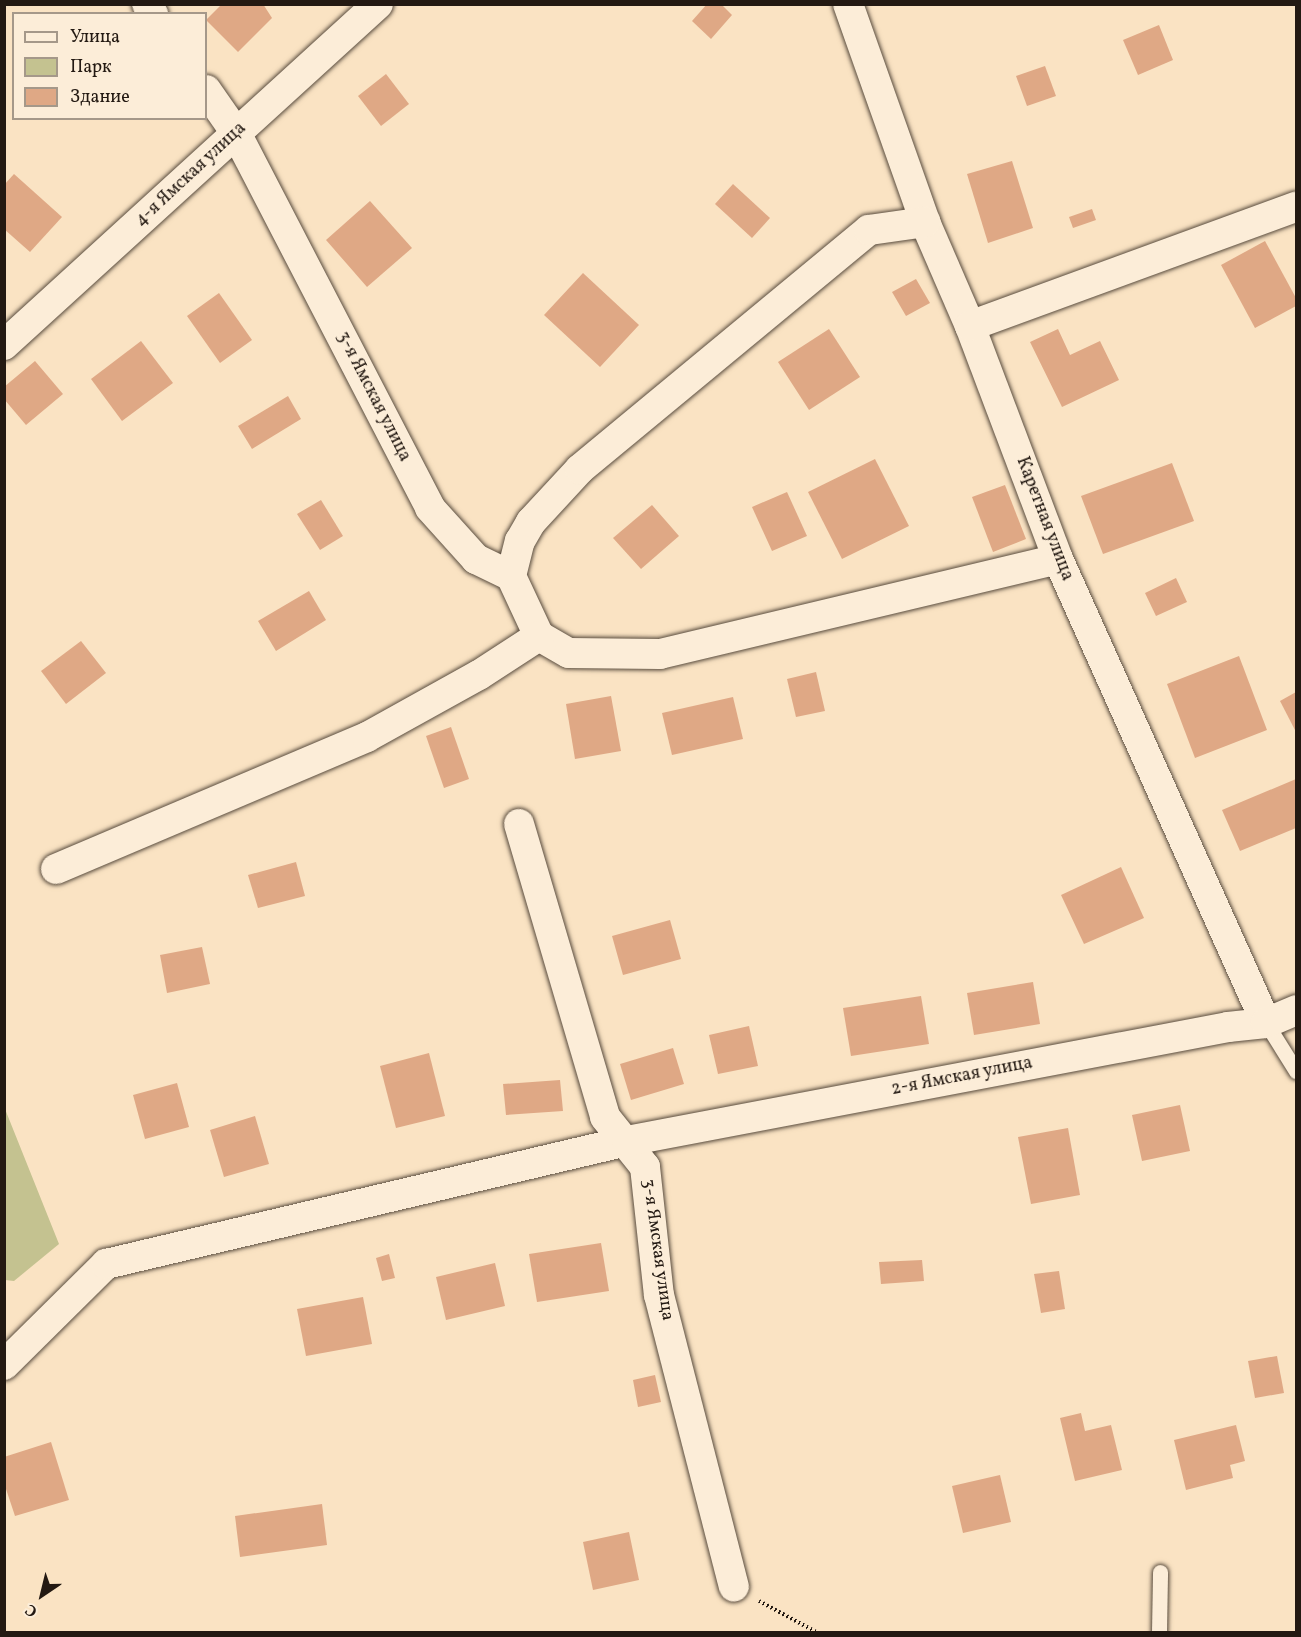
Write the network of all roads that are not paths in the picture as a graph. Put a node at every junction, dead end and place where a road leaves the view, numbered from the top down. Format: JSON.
{"nodes":[{"id":1,"x":378,"y":4,"type":"edge"},
{"id":2,"x":848,"y":4,"type":"edge"},
{"id":3,"x":207,"y":91,"type":"edge"},
{"id":4,"x":236,"y":133,"type":"junction"},
{"id":5,"x":1296,"y":207,"type":"edge"},
{"id":6,"x":925,"y":222,"type":"junction"},
{"id":7,"x":970,"y":326,"type":"junction"},
{"id":8,"x":4,"y":345,"type":"edge"},
{"id":9,"x":1058,"y":559,"type":"junction"},
{"id":10,"x":511,"y":576,"type":"junction"},
{"id":11,"x":539,"y":636,"type":"junction"},
{"id":12,"x":519,"y":824,"type":"dead end"},
{"id":13,"x":56,"y":869,"type":"dead end"},
{"id":14,"x":1296,"y":1010,"type":"edge"},
{"id":15,"x":1266,"y":1023,"type":"junction"},
{"id":16,"x":1296,"y":1071,"type":"edge"},
{"id":17,"x":627,"y":1141,"type":"junction"},
{"id":18,"x":4,"y":1365,"type":"edge"},
{"id":19,"x":1160,"y":1572,"type":"dead end"},
{"id":20,"x":734,"y":1587,"type":"road end"},
{"id":21,"x":1159,"y":1632,"type":"edge"}],
"edges":[{"from":1,"to":4,"type":"street","name":"4-я Ямская улица"},
{"from":2,"to":6,"type":"street","name":"Каретная улица"},
{"from":3,"to":4,"type":"street","name":"3-я Ямская улица"},
{"from":4,"to":8,"type":"street","name":"4-я Ямская улица"},
{"from":4,"to":10,"type":"street","name":"3-я Ямская улица"},
{"from":5,"to":7,"type":"street"},
{"from":6,"to":7,"type":"street","name":"Каретная улица"},
{"from":6,"to":10,"type":"street"},
{"from":7,"to":9,"type":"street","name":"Каретная улица"},
{"from":9,"to":11,"type":"street"},
{"from":9,"to":15,"type":"street","name":"Каретная улица"},
{"from":10,"to":11,"type":"street"},
{"from":11,"to":13,"type":"street"},
{"from":12,"to":17,"type":"street","name":"3-я Ямская улица"},
{"from":14,"to":15,"type":"street","name":"2-я Ямская улица"},
{"from":15,"to":16,"type":"lane"},
{"from":15,"to":17,"type":"street","name":"2-я Ямская улица"},
{"from":17,"to":18,"type":"street","name":"2-я Ямская улица"},
{"from":17,"to":20,"type":"street","name":"3-я Ямская улица"},
{"from":19,"to":21,"type":"lane"}]}
